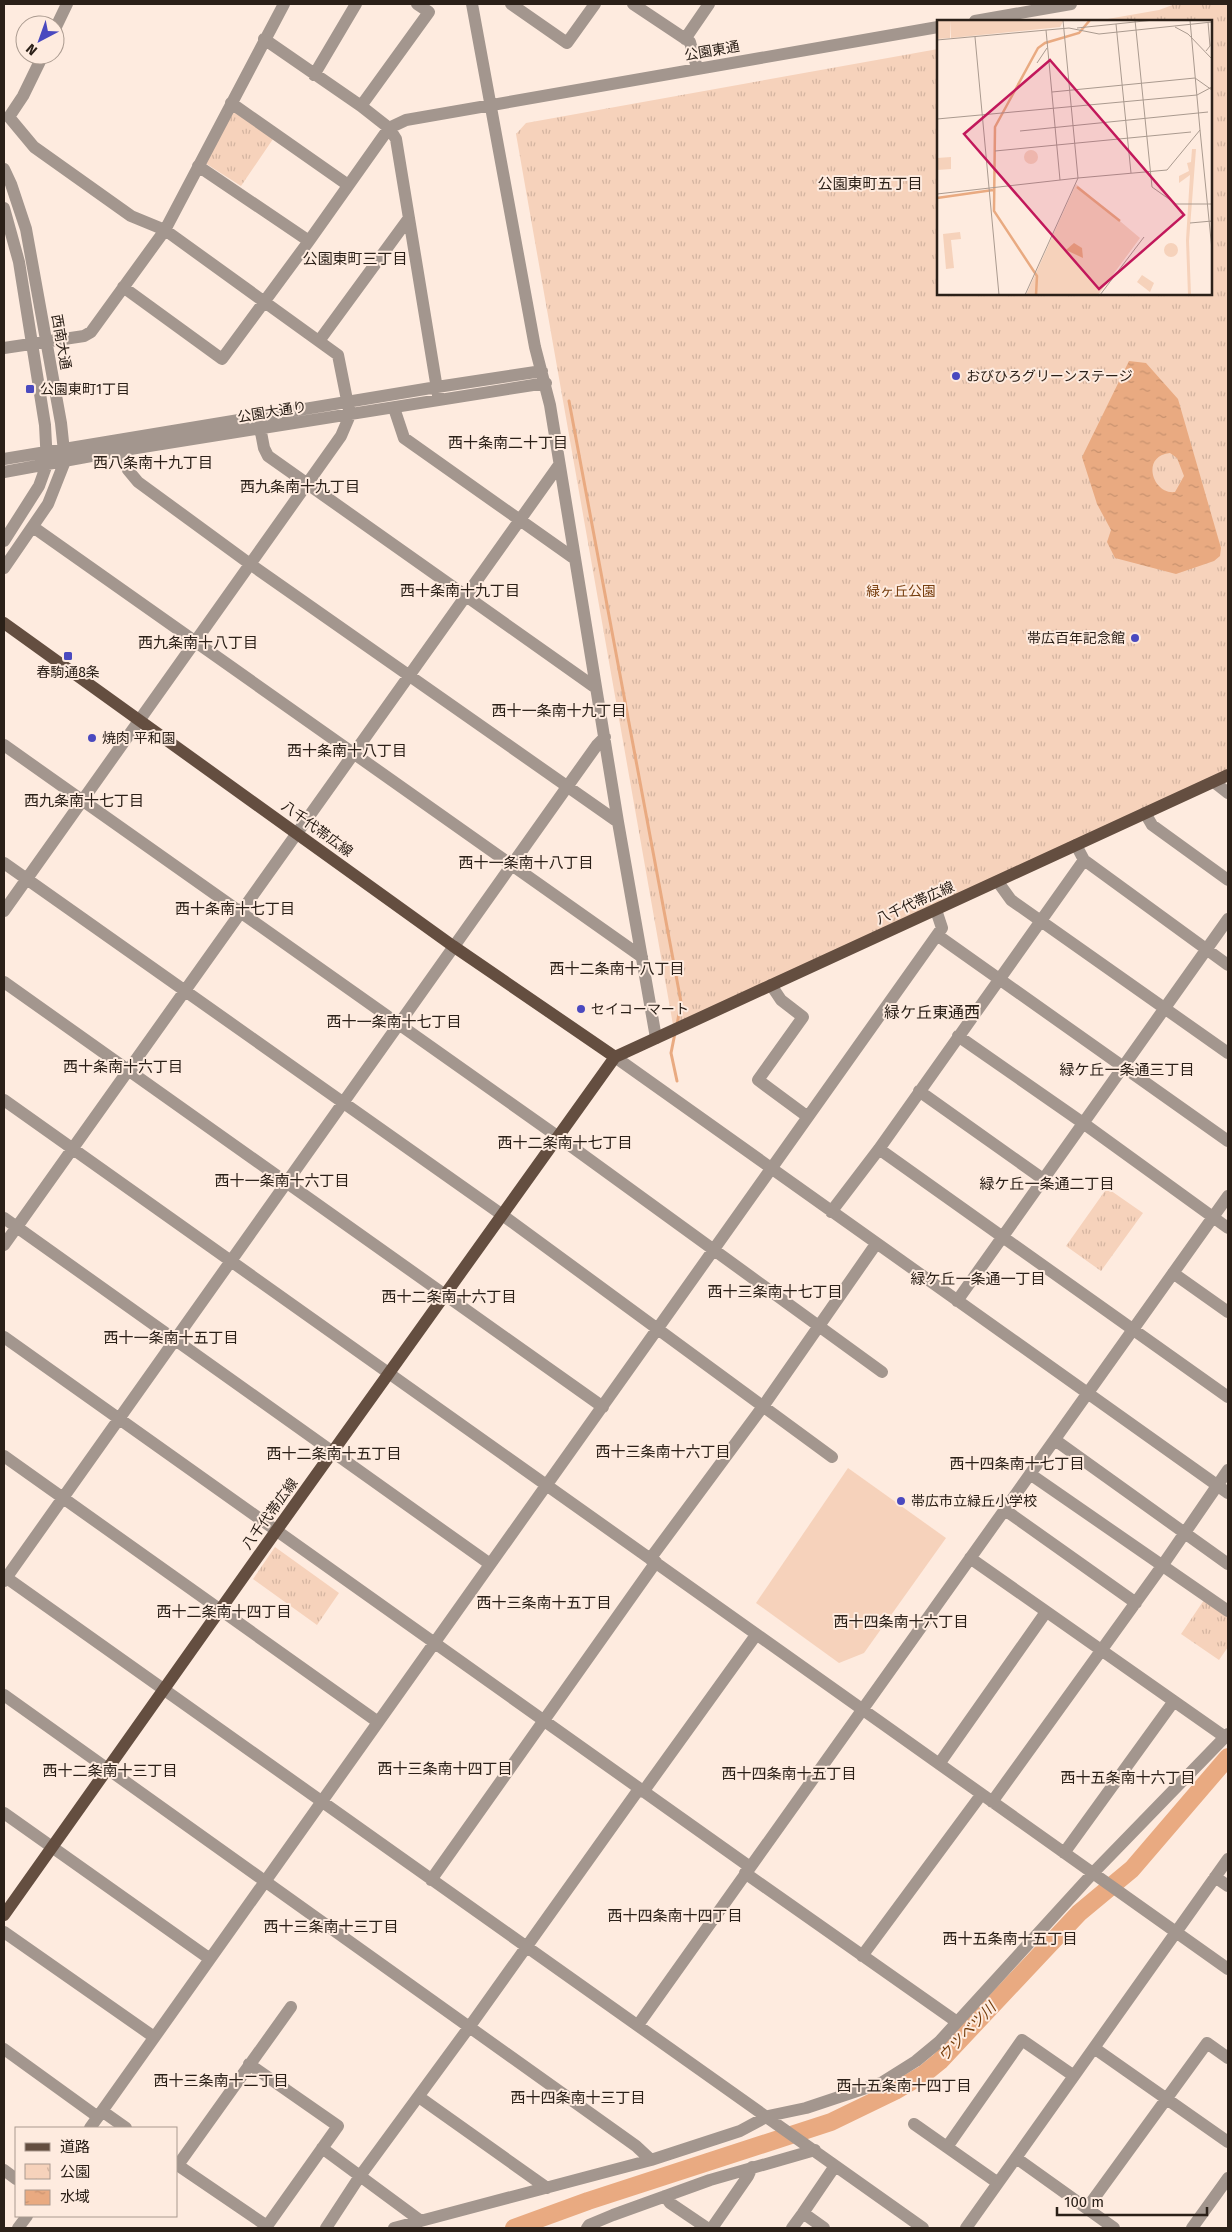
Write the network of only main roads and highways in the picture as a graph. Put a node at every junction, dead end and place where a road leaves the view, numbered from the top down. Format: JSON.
{"nodes":[{"id":1,"x":4,"y":623,"type":"edge"},
{"id":2,"x":1228,"y":775,"type":"edge"},
{"id":3,"x":614,"y":1058,"type":"junction"},
{"id":4,"x":4,"y":1916,"type":"edge"}],
"edges":[{"from":1,"to":3,"type":"main road","name":"八千代帯広線"},
{"from":2,"to":3,"type":"main road","name":"八千代帯広線"},
{"from":3,"to":4,"type":"main road","name":"八千代帯広線"}]}
